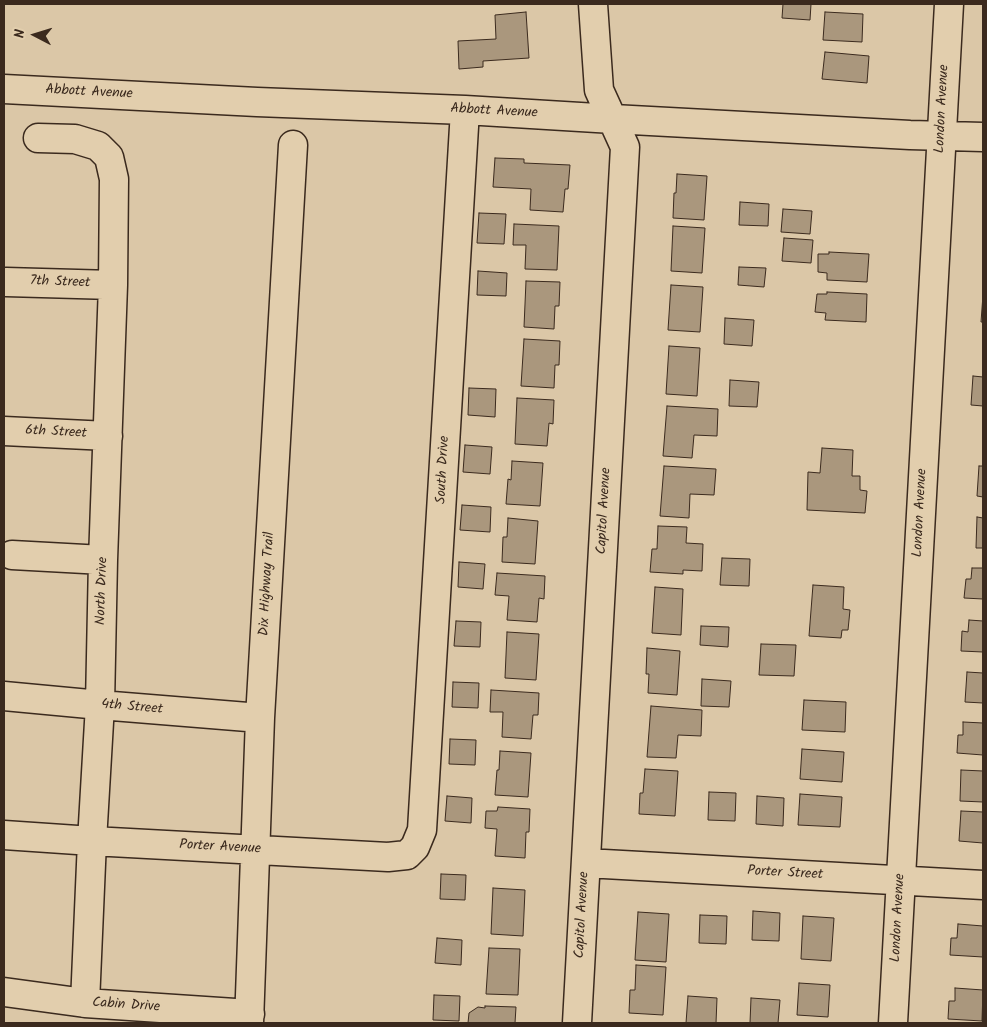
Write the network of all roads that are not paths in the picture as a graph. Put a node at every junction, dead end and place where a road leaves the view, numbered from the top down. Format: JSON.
{"nodes":[{"id":1,"x":593,"y":4,"type":"edge"},
{"id":2,"x":949,"y":4,"type":"edge"},
{"id":3,"x":4,"y":89,"type":"edge"},
{"id":4,"x":466,"y":110,"type":"junction"},
{"id":5,"x":613,"y":119,"type":"junction"},
{"id":6,"x":941,"y":135,"type":"junction"},
{"id":7,"x":983,"y":137,"type":"edge"},
{"id":8,"x":38,"y":138,"type":"dead end"},
{"id":9,"x":293,"y":145,"type":"dead end"},
{"id":10,"x":6,"y":282,"type":"dead end"},
{"id":11,"x":113,"y":285,"type":"junction"},
{"id":12,"x":4,"y":431,"type":"edge"},
{"id":13,"x":108,"y":436,"type":"junction"},
{"id":14,"x":12,"y":556,"type":"dead end"},
{"id":15,"x":103,"y":560,"type":"junction"},
{"id":16,"x":4,"y":696,"type":"edge"},
{"id":17,"x":100,"y":705,"type":"junction"},
{"id":18,"x":260,"y":718,"type":"junction"},
{"id":19,"x":422,"y":830,"type":"joint"},
{"id":20,"x":4,"y":835,"type":"edge"},
{"id":21,"x":92,"y":841,"type":"junction"},
{"id":22,"x":256,"y":850,"type":"junction"},
{"id":23,"x":586,"y":863,"type":"junction"},
{"id":24,"x":902,"y":881,"type":"junction"},
{"id":25,"x":983,"y":885,"type":"edge"},
{"id":26,"x":4,"y":992,"type":"edge"},
{"id":27,"x":85,"y":1003,"type":"junction"},
{"id":28,"x":249,"y":1019,"type":"edge"},
{"id":29,"x":576,"y":1023,"type":"edge"},
{"id":30,"x":893,"y":1023,"type":"edge"}],
"edges":[{"from":1,"to":5,"type":"street","name":"Capitol Avenue"},
{"from":2,"to":6,"type":"street","name":"London Avenue"},
{"from":3,"to":4,"type":"street","name":"Abbott Avenue"},
{"from":4,"to":5,"type":"street","name":"Abbott Avenue"},
{"from":4,"to":19,"type":"street","name":"South Drive"},
{"from":5,"to":6,"type":"street","name":"Abbott Avenue"},
{"from":5,"to":23,"type":"street","name":"Capitol Avenue"},
{"from":6,"to":7,"type":"street","name":"Abbott Avenue"},
{"from":6,"to":24,"type":"street","name":"London Avenue"},
{"from":8,"to":11,"type":"street","name":"North Drive"},
{"from":9,"to":18,"type":"street","name":"Dix Highway Trail"},
{"from":10,"to":11,"type":"street","name":"7th Street"},
{"from":11,"to":13,"type":"street","name":"North Drive"},
{"from":12,"to":13,"type":"street","name":"6th Street"},
{"from":13,"to":15,"type":"street","name":"North Drive"},
{"from":14,"to":15,"type":"street"},
{"from":15,"to":17,"type":"street","name":"North Drive"},
{"from":16,"to":17,"type":"street","name":"4th Street"},
{"from":17,"to":18,"type":"street","name":"4th Street"},
{"from":17,"to":21,"type":"street","name":"North Drive"},
{"from":18,"to":22,"type":"street","name":"Dix Highway Trail"},
{"from":19,"to":22,"type":"street","name":"Porter Avenue"},
{"from":20,"to":21,"type":"street","name":"Porter Avenue"},
{"from":21,"to":22,"type":"street","name":"Porter Avenue"},
{"from":21,"to":27,"type":"street","name":"North Drive"},
{"from":22,"to":28,"type":"street","name":"Dix Highway Trail"},
{"from":23,"to":24,"type":"street","name":"Porter Street"},
{"from":23,"to":29,"type":"street","name":"Capitol Avenue"},
{"from":24,"to":25,"type":"street","name":"Porter Street"},
{"from":24,"to":30,"type":"street","name":"London Avenue"},
{"from":26,"to":27,"type":"street","name":"Cabin Drive"},
{"from":27,"to":28,"type":"street","name":"Cabin Drive"}]}
